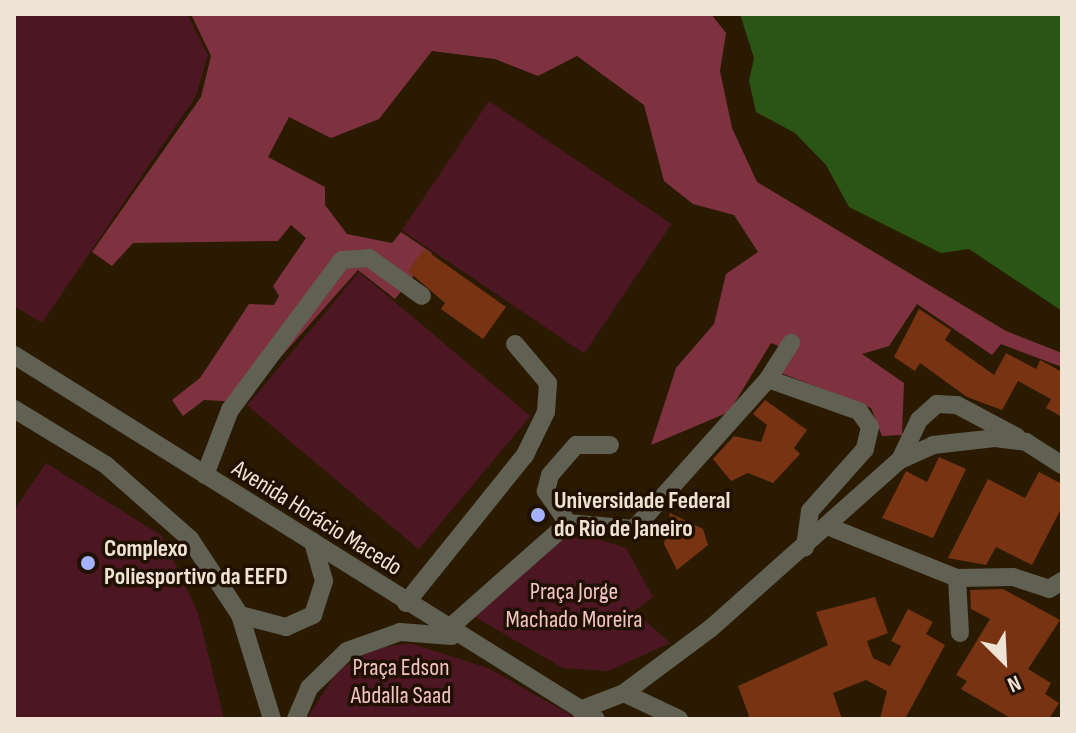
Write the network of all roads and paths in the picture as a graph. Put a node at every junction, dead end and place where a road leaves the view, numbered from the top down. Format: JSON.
{"nodes":[{"id":1,"x":422,"y":296,"type":"dead end"},
{"id":2,"x":791,"y":343,"type":"dead end"},
{"id":3,"x":515,"y":344,"type":"dead end"},
{"id":4,"x":14,"y":355,"type":"edge"},
{"id":5,"x":768,"y":379,"type":"junction"},
{"id":6,"x":14,"y":409,"type":"edge"},
{"id":7,"x":1026,"y":442,"type":"junction"},
{"id":8,"x":610,"y":445,"type":"dead end"},
{"id":9,"x":900,"y":460,"type":"junction"},
{"id":10,"x":1062,"y":465,"type":"edge"},
{"id":11,"x":205,"y":475,"type":"junction"},
{"id":12,"x":568,"y":523,"type":"junction"},
{"id":13,"x":827,"y":526,"type":"junction"},
{"id":14,"x":313,"y":542,"type":"junction"},
{"id":15,"x":805,"y":548,"type":"junction"},
{"id":16,"x":957,"y":578,"type":"junction"},
{"id":17,"x":1062,"y":581,"type":"edge"},
{"id":18,"x":406,"y":603,"type":"junction"},
{"id":19,"x":240,"y":615,"type":"junction"},
{"id":20,"x":453,"y":633,"type":"junction"},
{"id":21,"x":960,"y":633,"type":"dead end"},
{"id":22,"x":624,"y":693,"type":"junction"},
{"id":23,"x":588,"y":714,"type":"edge"},
{"id":24,"x":272,"y":719,"type":"edge"},
{"id":25,"x":296,"y":719,"type":"edge"},
{"id":26,"x":679,"y":719,"type":"edge"}],
"edges":[{"from":1,"to":11,"type":"street"},
{"from":2,"to":5,"type":"street"},
{"from":3,"to":18,"type":"street"},
{"from":4,"to":11,"type":"street","name":"Avenida Horácio Macedo"},
{"from":5,"to":12,"type":"street"},
{"from":5,"to":15,"type":"street"},
{"from":6,"to":19,"type":"street"},
{"from":7,"to":9,"type":"street"},
{"from":7,"to":9,"type":"street"},
{"from":7,"to":10,"type":"street"},
{"from":8,"to":12,"type":"street"},
{"from":9,"to":13,"type":"street"},
{"from":11,"to":14,"type":"street","name":"Avenida Horácio Macedo"},
{"from":12,"to":20,"type":"street"},
{"from":13,"to":15,"type":"street"},
{"from":13,"to":16,"type":"street"},
{"from":14,"to":18,"type":"street","name":"Avenida Horácio Macedo"},
{"from":14,"to":19,"type":"street"},
{"from":15,"to":22,"type":"street"},
{"from":16,"to":17,"type":"street"},
{"from":16,"to":21,"type":"street"},
{"from":18,"to":20,"type":"street","name":"Avenida Horácio Macedo"},
{"from":19,"to":24,"type":"street"},
{"from":20,"to":23,"type":"street","name":"Avenida Horácio Macedo"},
{"from":20,"to":25,"type":"street"},
{"from":22,"to":23,"type":"street"},
{"from":22,"to":26,"type":"street"}]}
